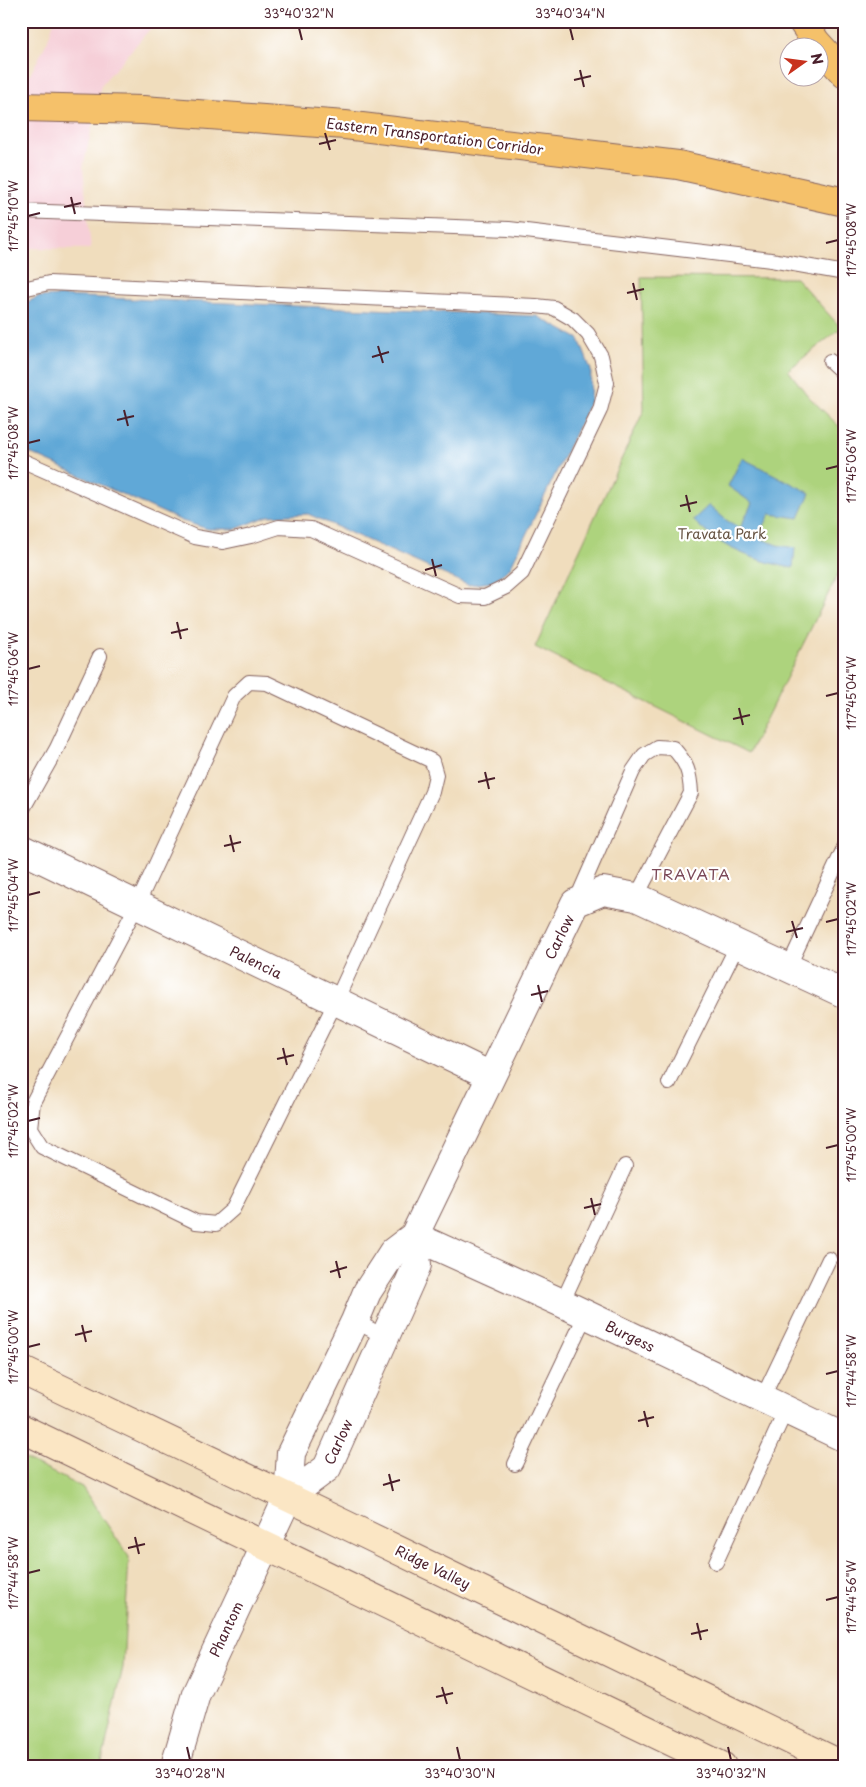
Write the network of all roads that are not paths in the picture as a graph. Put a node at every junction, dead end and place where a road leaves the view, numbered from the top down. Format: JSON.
{"nodes":[{"id":1,"x":802,"y":21,"type":"edge"},
{"id":2,"x":845,"y":74,"type":"edge"},
{"id":3,"x":21,"y":108,"type":"edge"},
{"id":4,"x":845,"y":202,"type":"edge"},
{"id":5,"x":21,"y":212,"type":"edge"},
{"id":6,"x":845,"y":273,"type":"edge"},
{"id":7,"x":21,"y":292,"type":"edge"},
{"id":8,"x":830,"y":360,"type":"dead end"},
{"id":9,"x":845,"y":375,"type":"edge"},
{"id":10,"x":21,"y":460,"type":"edge"},
{"id":11,"x":100,"y":656,"type":"dead end"},
{"id":12,"x":21,"y":812,"type":"edge"},
{"id":13,"x":845,"y":846,"type":"edge"},
{"id":14,"x":21,"y":849,"type":"edge"},
{"id":15,"x":636,"y":897,"type":"junction"},
{"id":16,"x":575,"y":903,"type":"junction"},
{"id":17,"x":137,"y":905,"type":"junction"},
{"id":18,"x":738,"y":944,"type":"junction"},
{"id":19,"x":788,"y":968,"type":"junction"},
{"id":20,"x":845,"y":994,"type":"edge"},
{"id":21,"x":336,"y":1001,"type":"junction"},
{"id":22,"x":491,"y":1076,"type":"junction"},
{"id":23,"x":669,"y":1083,"type":"dead end"},
{"id":24,"x":624,"y":1166,"type":"dead end"},
{"id":25,"x":414,"y":1236,"type":"junction"},
{"id":26,"x":829,"y":1260,"type":"dead end"},
{"id":27,"x":574,"y":1309,"type":"junction"},
{"id":28,"x":355,"y":1321,"type":"junction"},
{"id":29,"x":385,"y":1337,"type":"junction"},
{"id":30,"x":21,"y":1370,"type":"edge"},
{"id":31,"x":762,"y":1399,"type":"junction"},
{"id":32,"x":786,"y":1410,"type":"junction"},
{"id":33,"x":21,"y":1428,"type":"edge"},
{"id":34,"x":845,"y":1438,"type":"edge"},
{"id":35,"x":515,"y":1464,"type":"dead end"},
{"id":36,"x":288,"y":1497,"type":"junction"},
{"id":37,"x":266,"y":1545,"type":"junction"},
{"id":38,"x":716,"y":1562,"type":"dead end"},
{"id":39,"x":175,"y":1766,"type":"edge"},
{"id":40,"x":722,"y":1766,"type":"edge"},
{"id":41,"x":844,"y":1766,"type":"edge"}],
"edges":[{"from":1,"to":2,"type":"highway"},
{"from":3,"to":4,"type":"highway","name":"Eastern Transportation Corridor"},
{"from":5,"to":6,"type":"lane"},
{"from":7,"to":10,"type":"lane"},
{"from":8,"to":9,"type":"lane"},
{"from":11,"to":12,"type":"lane"},
{"from":13,"to":19,"type":"lane"},
{"from":14,"to":17,"type":"street","name":"Palencia"},
{"from":15,"to":16,"type":"street","name":"Carlow"},
{"from":15,"to":16,"type":"lane"},
{"from":15,"to":18,"type":"street","name":"Carlow"},
{"from":16,"to":22,"type":"street","name":"Carlow"},
{"from":17,"to":21,"type":"street","name":"Palencia"},
{"from":17,"to":21,"type":"lane"},
{"from":17,"to":21,"type":"lane"},
{"from":18,"to":19,"type":"street","name":"Carlow"},
{"from":18,"to":23,"type":"lane"},
{"from":19,"to":20,"type":"street","name":"Carlow"},
{"from":21,"to":22,"type":"street","name":"Palencia"},
{"from":22,"to":25,"type":"street","name":"Carlow"},
{"from":24,"to":27,"type":"lane"},
{"from":25,"to":27,"type":"street","name":"Burgess"},
{"from":25,"to":28,"type":"street","name":"Carlow"},
{"from":25,"to":29,"type":"street","name":"Carlow"},
{"from":26,"to":31,"type":"lane"},
{"from":27,"to":31,"type":"street","name":"Burgess"},
{"from":27,"to":35,"type":"lane"},
{"from":28,"to":29,"type":"lane"},
{"from":28,"to":36,"type":"street","name":"Carlow"},
{"from":29,"to":36,"type":"street","name":"Carlow"},
{"from":30,"to":36,"type":"main road","name":"Ridge Valley"},
{"from":31,"to":32,"type":"street","name":"Burgess"},
{"from":32,"to":34,"type":"street","name":"Burgess"},
{"from":32,"to":38,"type":"lane"},
{"from":33,"to":37,"type":"main road"},
{"from":36,"to":37,"type":"street","name":"Phantom"},
{"from":36,"to":41,"type":"main road","name":"Ridge Valley"},
{"from":37,"to":39,"type":"street","name":"Phantom"},
{"from":37,"to":40,"type":"main road"}]}
